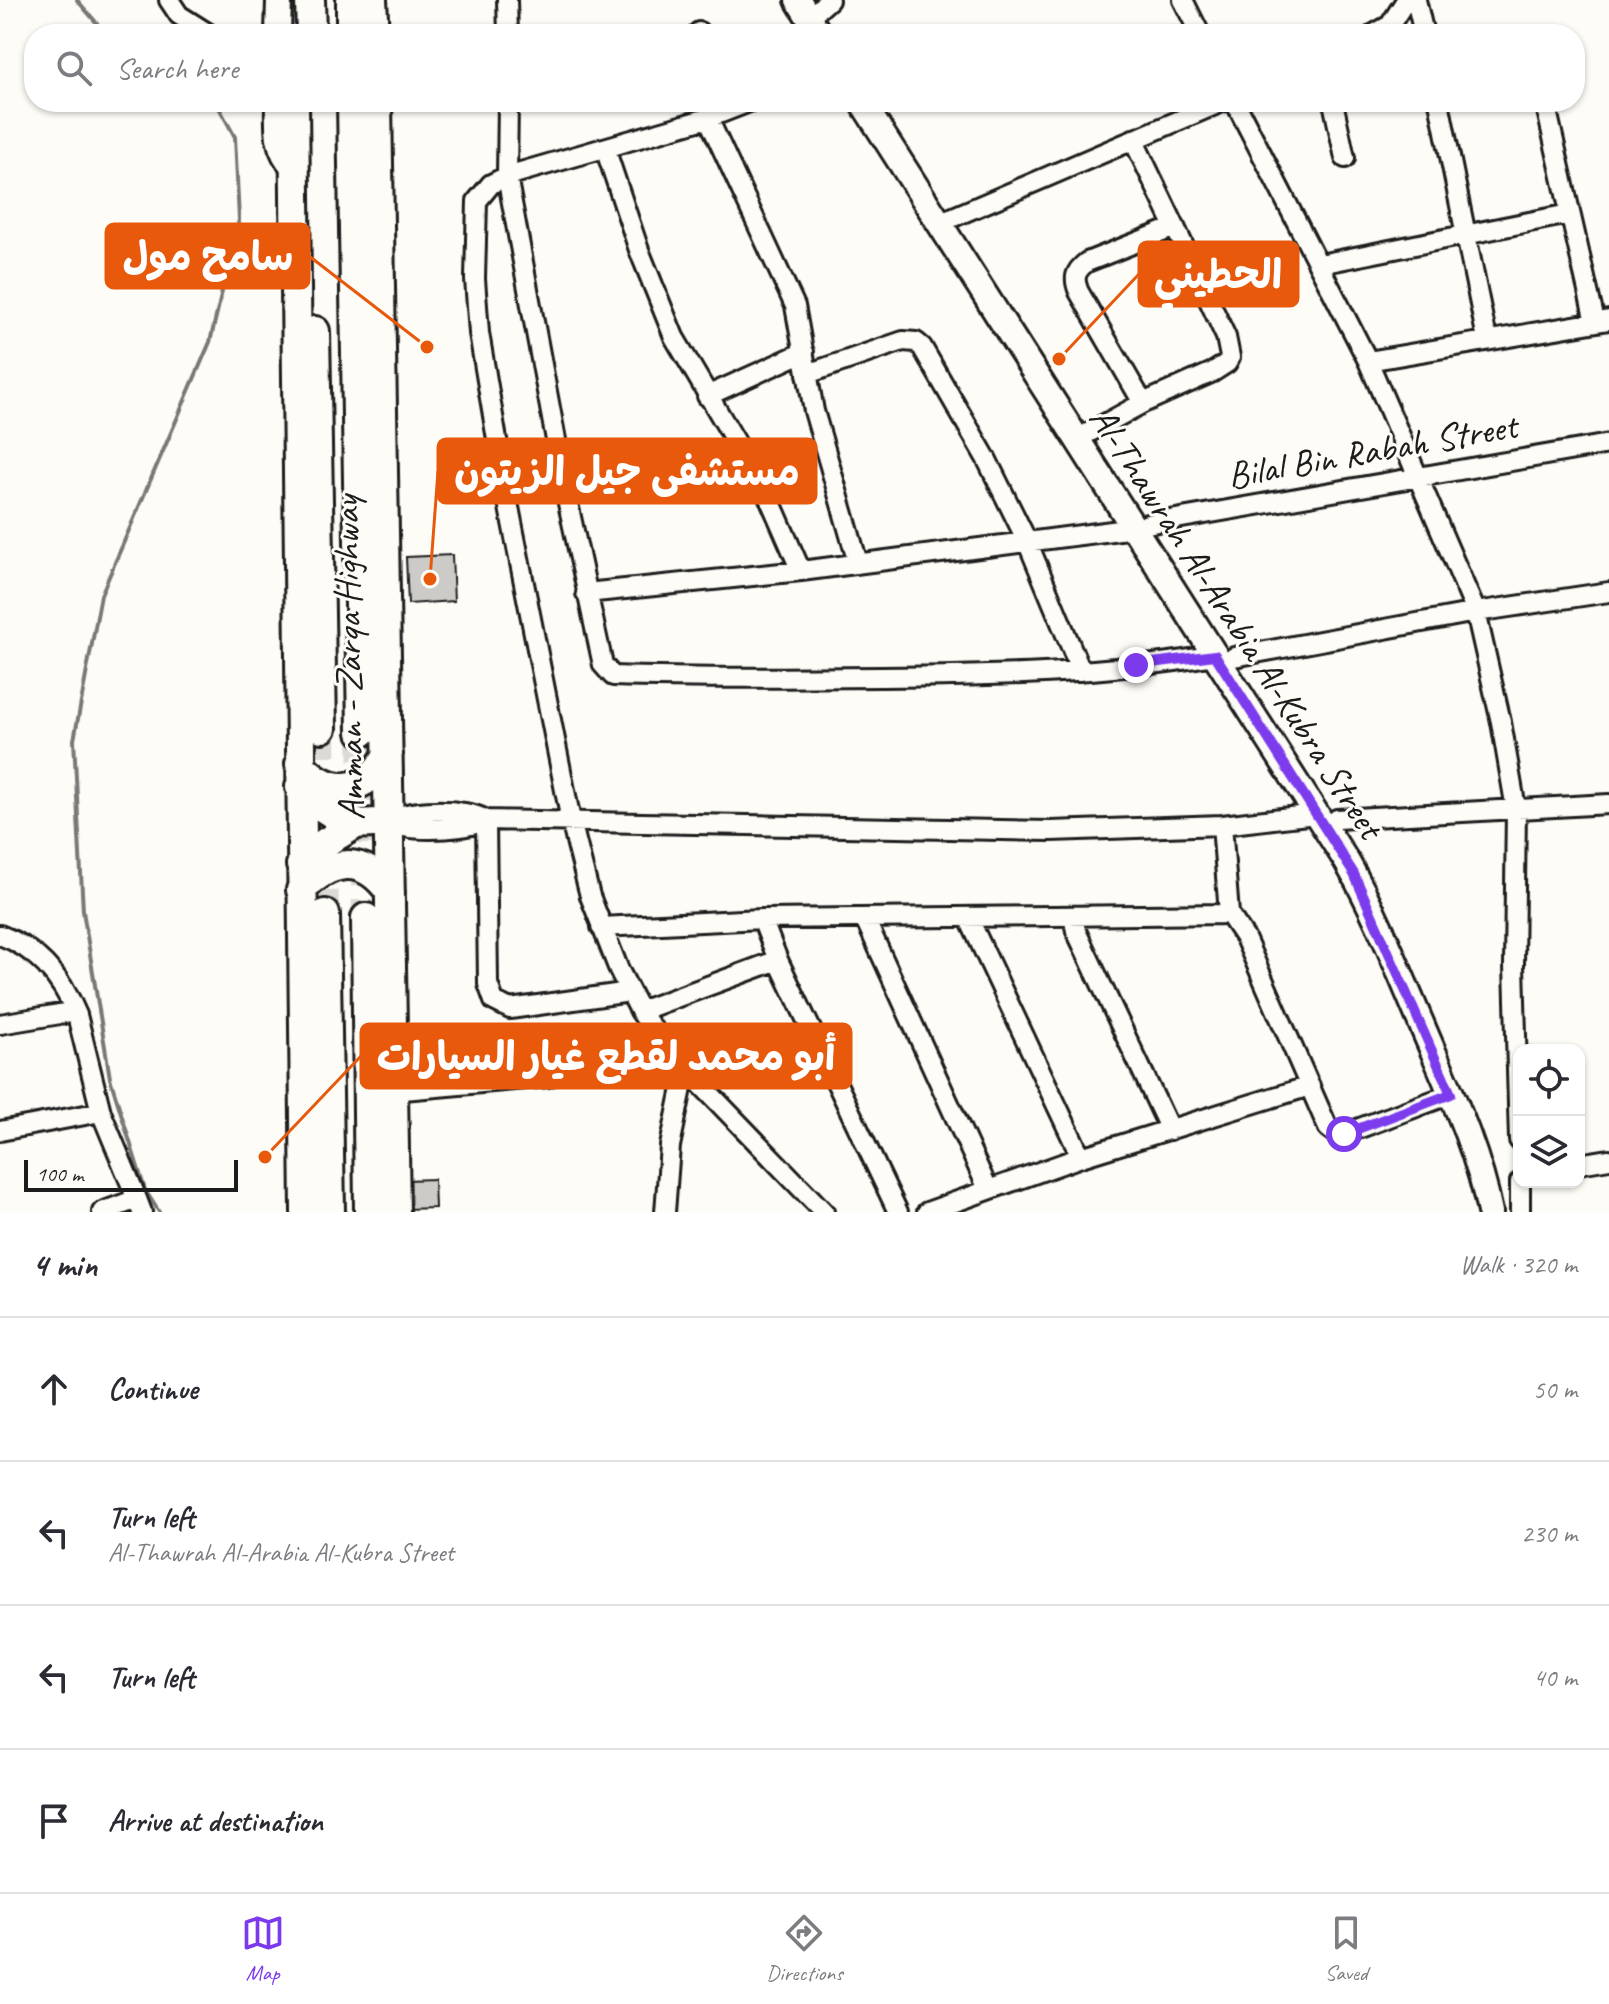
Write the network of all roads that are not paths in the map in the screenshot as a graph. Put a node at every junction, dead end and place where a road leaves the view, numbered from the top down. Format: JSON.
{"nodes":[{"id":1,"x":169,"y":0,"type":"edge"},
{"id":2,"x":279,"y":0,"type":"edge"},
{"id":3,"x":294,"y":0,"type":"edge"},
{"id":4,"x":310,"y":0,"type":"edge"},
{"id":5,"x":351,"y":0,"type":"edge"},
{"id":6,"x":372,"y":0,"type":"edge"},
{"id":7,"x":507,"y":0,"type":"edge"},
{"id":8,"x":1183,"y":0,"type":"edge"},
{"id":9,"x":1406,"y":0,"type":"edge"},
{"id":10,"x":1416,"y":0,"type":"edge"},
{"id":11,"x":816,"y":2,"type":"edge"},
{"id":12,"x":193,"y":24,"type":"edge"},
{"id":13,"x":278,"y":24,"type":"edge"},
{"id":14,"x":294,"y":24,"type":"edge"},
{"id":15,"x":311,"y":24,"type":"edge"},
{"id":16,"x":351,"y":24,"type":"edge"},
{"id":17,"x":373,"y":24,"type":"edge"},
{"id":18,"x":508,"y":24,"type":"edge"},
{"id":19,"x":818,"y":24,"type":"edge"},
{"id":20,"x":830,"y":24,"type":"edge"},
{"id":21,"x":1195,"y":24,"type":"edge"},
{"id":22,"x":1391,"y":24,"type":"edge"},
{"id":23,"x":1422,"y":24,"type":"edge"},
{"id":24,"x":278,"y":112,"type":"edge"},
{"id":25,"x":294,"y":112,"type":"edge"},
{"id":26,"x":311,"y":112,"type":"edge"},
{"id":27,"x":352,"y":112,"type":"edge"},
{"id":28,"x":377,"y":112,"type":"edge"},
{"id":29,"x":508,"y":112,"type":"edge"},
{"id":30,"x":720,"y":112,"type":"edge"},
{"id":31,"x":869,"y":112,"type":"edge"},
{"id":32,"x":884,"y":112,"type":"edge"},
{"id":33,"x":1198,"y":112,"type":"edge"},
{"id":34,"x":1240,"y":112,"type":"edge"},
{"id":35,"x":1335,"y":112,"type":"edge"},
{"id":36,"x":1441,"y":112,"type":"edge"},
{"id":37,"x":1547,"y":112,"type":"edge"},
{"id":38,"x":708,"y":118,"type":"junction"},
{"id":39,"x":1133,"y":139,"type":"junction"},
{"id":40,"x":605,"y":148,"type":"junction"},
{"id":41,"x":1345,"y":158,"type":"dead end"},
{"id":42,"x":293,"y":166,"type":"junction"},
{"id":43,"x":507,"y":176,"type":"junction"},
{"id":44,"x":1569,"y":214,"type":"junction"},
{"id":45,"x":944,"y":220,"type":"junction"},
{"id":46,"x":1175,"y":227,"type":"junction"},
{"id":47,"x":1467,"y":234,"type":"junction"},
{"id":48,"x":1320,"y":264,"type":"junction"},
{"id":49,"x":1602,"y":321,"type":"edge"},
{"id":50,"x":1487,"y":339,"type":"junction"},
{"id":51,"x":804,"y":352,"type":"junction"},
{"id":52,"x":1368,"y":361,"type":"junction"},
{"id":53,"x":807,"y":374,"type":"junction"},
{"id":54,"x":707,"y":396,"type":"junction"},
{"id":55,"x":1143,"y":403,"type":"junction"},
{"id":56,"x":1088,"y":433,"type":"junction"},
{"id":57,"x":1609,"y":444,"type":"edge"},
{"id":58,"x":1418,"y":477,"type":"junction"},
{"id":59,"x":1141,"y":526,"type":"junction"},
{"id":60,"x":1027,"y":541,"type":"junction"},
{"id":61,"x":858,"y":563,"type":"junction"},
{"id":62,"x":801,"y":571,"type":"junction"},
{"id":63,"x":1609,"y":592,"type":"edge"},
{"id":64,"x":586,"y":593,"type":"junction"},
{"id":65,"x":1476,"y":612,"type":"junction"},
{"id":66,"x":1224,"y":656,"type":"junction"},
{"id":67,"x":1081,"y":671,"type":"junction"},
{"id":68,"x":322,"y":728,"type":"tunnel mouth"},
{"id":69,"x":362,"y":732,"type":"tunnel mouth"},
{"id":70,"x":388,"y":754,"type":"junction"},
{"id":71,"x":300,"y":776,"type":"junction"},
{"id":72,"x":1609,"y":804,"type":"edge"},
{"id":73,"x":1516,"y":809,"type":"junction"},
{"id":74,"x":1327,"y":816,"type":"junction"},
{"id":75,"x":486,"y":820,"type":"junction"},
{"id":76,"x":571,"y":821,"type":"junction"},
{"id":77,"x":389,"y":822,"type":"junction"},
{"id":78,"x":356,"y":824,"type":"junction"},
{"id":79,"x":1222,"y":825,"type":"junction"},
{"id":80,"x":301,"y":878,"type":"junction"},
{"id":81,"x":390,"y":892,"type":"junction"},
{"id":82,"x":325,"y":914,"type":"tunnel mouth"},
{"id":83,"x":1229,"y":914,"type":"junction"},
{"id":84,"x":1073,"y":916,"type":"junction"},
{"id":85,"x":968,"y":917,"type":"junction"},
{"id":86,"x":366,"y":918,"type":"tunnel mouth"},
{"id":87,"x":762,"y":919,"type":"junction"},
{"id":88,"x":865,"y":919,"type":"junction"},
{"id":89,"x":601,"y":927,"type":"junction"},
{"id":90,"x":0,"y":935,"type":"edge"},
{"id":91,"x":778,"y":960,"type":"junction"},
{"id":92,"x":630,"y":992,"type":"junction"},
{"id":93,"x":640,"y":1011,"type":"junction"},
{"id":94,"x":77,"y":1015,"type":"junction"},
{"id":95,"x":0,"y":1024,"type":"edge"},
{"id":96,"x":686,"y":1069,"type":"junction"},
{"id":97,"x":548,"y":1077,"type":"dead end"},
{"id":98,"x":1310,"y":1086,"type":"junction"},
{"id":99,"x":392,"y":1091,"type":"junction"},
{"id":100,"x":1451,"y":1094,"type":"junction"},
{"id":101,"x":101,"y":1112,"type":"junction"},
{"id":102,"x":1518,"y":1116,"type":"edge"},
{"id":103,"x":1170,"y":1130,"type":"junction"},
{"id":104,"x":0,"y":1131,"type":"edge"},
{"id":105,"x":1081,"y":1157,"type":"junction"},
{"id":106,"x":1609,"y":1159,"type":"edge"},
{"id":107,"x":1585,"y":1163,"type":"edge"},
{"id":108,"x":1520,"y":1188,"type":"edge"},
{"id":109,"x":988,"y":1189,"type":"junction"},
{"id":110,"x":139,"y":1206,"type":"edge"},
{"id":111,"x":102,"y":1212,"type":"edge"},
{"id":112,"x":306,"y":1212,"type":"edge"},
{"id":113,"x":330,"y":1212,"type":"edge"},
{"id":114,"x":369,"y":1212,"type":"edge"},
{"id":115,"x":395,"y":1212,"type":"edge"},
{"id":116,"x":665,"y":1212,"type":"edge"},
{"id":117,"x":824,"y":1212,"type":"edge"},
{"id":118,"x":898,"y":1212,"type":"edge"},
{"id":119,"x":927,"y":1212,"type":"edge"},
{"id":120,"x":1490,"y":1212,"type":"edge"},
{"id":121,"x":1504,"y":1212,"type":"edge"},
{"id":122,"x":1520,"y":1212,"type":"edge"}],
"edges":[{"from":1,"to":12,"type":"street"},
{"from":2,"to":13,"type":"main road"},
{"from":3,"to":14,"type":"highway"},
{"from":4,"to":15,"type":"highway"},
{"from":5,"to":16,"type":"highway"},
{"from":6,"to":17,"type":"highway"},
{"from":7,"to":18,"type":"street"},
{"from":8,"to":21,"type":"street"},
{"from":9,"to":22,"type":"street"},
{"from":10,"to":23,"type":"street"},
{"from":11,"to":19,"type":"main road"},
{"from":11,"to":20,"type":"main road"},
{"from":24,"to":42,"type":"main road"},
{"from":25,"to":42,"type":"highway","name":"Amman - Zarqa Highway"},
{"from":26,"to":68,"type":"highway","name":"Amman - Zarqa Highway"},
{"from":27,"to":69,"type":"highway","name":"Amman - Zarqa Highway"},
{"from":28,"to":70,"type":"highway","name":"Amman - Zarqa Highway"},
{"from":29,"to":43,"type":"street"},
{"from":30,"to":38,"type":"street"},
{"from":31,"to":45,"type":"main road","name":"Al-Thawrah Al-Arabia Al-Kubra Street"},
{"from":32,"to":45,"type":"main road","name":"Al-Thawrah Al-Arabia Al-Kubra Street"},
{"from":33,"to":39,"type":"street"},
{"from":34,"to":48,"type":"street"},
{"from":35,"to":41,"type":"street"},
{"from":36,"to":47,"type":"street"},
{"from":37,"to":44,"type":"street"},
{"from":38,"to":40,"type":"street"},
{"from":38,"to":51,"type":"street"},
{"from":39,"to":45,"type":"street"},
{"from":39,"to":46,"type":"street"},
{"from":40,"to":43,"type":"street"},
{"from":40,"to":54,"type":"street"},
{"from":42,"to":71,"type":"highway","name":"Amman - Zarqa Highway"},
{"from":43,"to":64,"type":"street"},
{"from":43,"to":76,"type":"street"},
{"from":44,"to":47,"type":"street"},
{"from":44,"to":49,"type":"street"},
{"from":45,"to":56,"type":"main road","name":"Al-Thawrah Al-Arabia Al-Kubra Street"},
{"from":45,"to":59,"type":"main road","name":"Al-Thawrah Al-Arabia Al-Kubra Street"},
{"from":46,"to":55,"type":"street"},
{"from":46,"to":55,"type":"street"},
{"from":47,"to":48,"type":"street"},
{"from":47,"to":50,"type":"street"},
{"from":48,"to":52,"type":"street"},
{"from":49,"to":50,"type":"street"},
{"from":50,"to":52,"type":"street"},
{"from":51,"to":53,"type":"street"},
{"from":51,"to":54,"type":"street"},
{"from":52,"to":58,"type":"street"},
{"from":53,"to":60,"type":"street"},
{"from":53,"to":61,"type":"street"},
{"from":54,"to":62,"type":"street"},
{"from":55,"to":56,"type":"street"},
{"from":56,"to":59,"type":"main road","name":"Al-Thawrah Al-Arabia Al-Kubra Street"},
{"from":57,"to":58,"type":"street","name":"Bilal Bin Rabah Street"},
{"from":58,"to":59,"type":"street","name":"Bilal Bin Rabah Street"},
{"from":58,"to":65,"type":"street"},
{"from":59,"to":60,"type":"street","name":"Bilal Bin Rabah Street"},
{"from":59,"to":66,"type":"main road","name":"Al-Thawrah Al-Arabia Al-Kubra Street"},
{"from":60,"to":61,"type":"street","name":"Bilal Bin Rabah Street"},
{"from":60,"to":67,"type":"street"},
{"from":61,"to":62,"type":"street","name":"Bilal Bin Rabah Street"},
{"from":62,"to":64,"type":"street","name":"Bilal Bin Rabah Street"},
{"from":63,"to":65,"type":"street"},
{"from":64,"to":67,"type":"street"},
{"from":65,"to":66,"type":"street"},
{"from":65,"to":73,"type":"street"},
{"from":66,"to":67,"type":"street"},
{"from":66,"to":74,"type":"main road","name":"Al-Thawrah Al-Arabia Al-Kubra Street"},
{"from":70,"to":71,"type":"highway"},
{"from":70,"to":77,"type":"highway","name":"Amman - Zarqa Highway"},
{"from":71,"to":78,"type":"highway"},
{"from":71,"to":80,"type":"highway","name":"Amman - Zarqa Highway"},
{"from":72,"to":73,"type":"street"},
{"from":73,"to":74,"type":"street"},
{"from":73,"to":102,"type":"street"},
{"from":74,"to":79,"type":"street"},
{"from":74,"to":100,"type":"main road","name":"Al-Thawrah Al-Arabia Al-Kubra Street"},
{"from":74,"to":121,"type":"main road","name":"Al-Thawrah Al-Arabia Al-Kubra Street"},
{"from":75,"to":76,"type":"street"},
{"from":75,"to":77,"type":"street"},
{"from":75,"to":92,"type":"street"},
{"from":76,"to":79,"type":"street"},
{"from":76,"to":89,"type":"street"},
{"from":77,"to":78,"type":"highway"},
{"from":77,"to":81,"type":"highway","name":"Amman - Zarqa Highway"},
{"from":78,"to":80,"type":"highway"},
{"from":79,"to":83,"type":"street"},
{"from":80,"to":81,"type":"highway"},
{"from":80,"to":112,"type":"highway","name":"Amman - Zarqa Highway"},
{"from":81,"to":99,"type":"highway","name":"Amman - Zarqa Highway"},
{"from":82,"to":113,"type":"highway"},
{"from":83,"to":84,"type":"street"},
{"from":83,"to":98,"type":"street"},
{"from":84,"to":85,"type":"street"},
{"from":84,"to":103,"type":"street"},
{"from":85,"to":88,"type":"street"},
{"from":85,"to":105,"type":"street"},
{"from":86,"to":114,"type":"highway"},
{"from":87,"to":88,"type":"street"},
{"from":87,"to":89,"type":"street"},
{"from":87,"to":91,"type":"street"},
{"from":88,"to":109,"type":"street"},
{"from":89,"to":92,"type":"street"},
{"from":90,"to":94,"type":"street"},
{"from":91,"to":93,"type":"street"},
{"from":91,"to":118,"type":"street"},
{"from":92,"to":93,"type":"street"},
{"from":93,"to":96,"type":"street"},
{"from":94,"to":95,"type":"street"},
{"from":94,"to":101,"type":"street"},
{"from":96,"to":116,"type":"street"},
{"from":96,"to":117,"type":"street"},
{"from":97,"to":99,"type":"street"},
{"from":98,"to":100,"type":"street"},
{"from":98,"to":103,"type":"street"},
{"from":99,"to":115,"type":"highway","name":"Amman - Zarqa Highway"},
{"from":100,"to":120,"type":"main road","name":"Al-Thawrah Al-Arabia Al-Kubra Street"},
{"from":101,"to":104,"type":"street"},
{"from":101,"to":110,"type":"street"},
{"from":103,"to":105,"type":"street"},
{"from":105,"to":109,"type":"street"},
{"from":106,"to":107,"type":"street"},
{"from":108,"to":122,"type":"street"},
{"from":109,"to":119,"type":"street"},
{"from":110,"to":111,"type":"street"}]}
